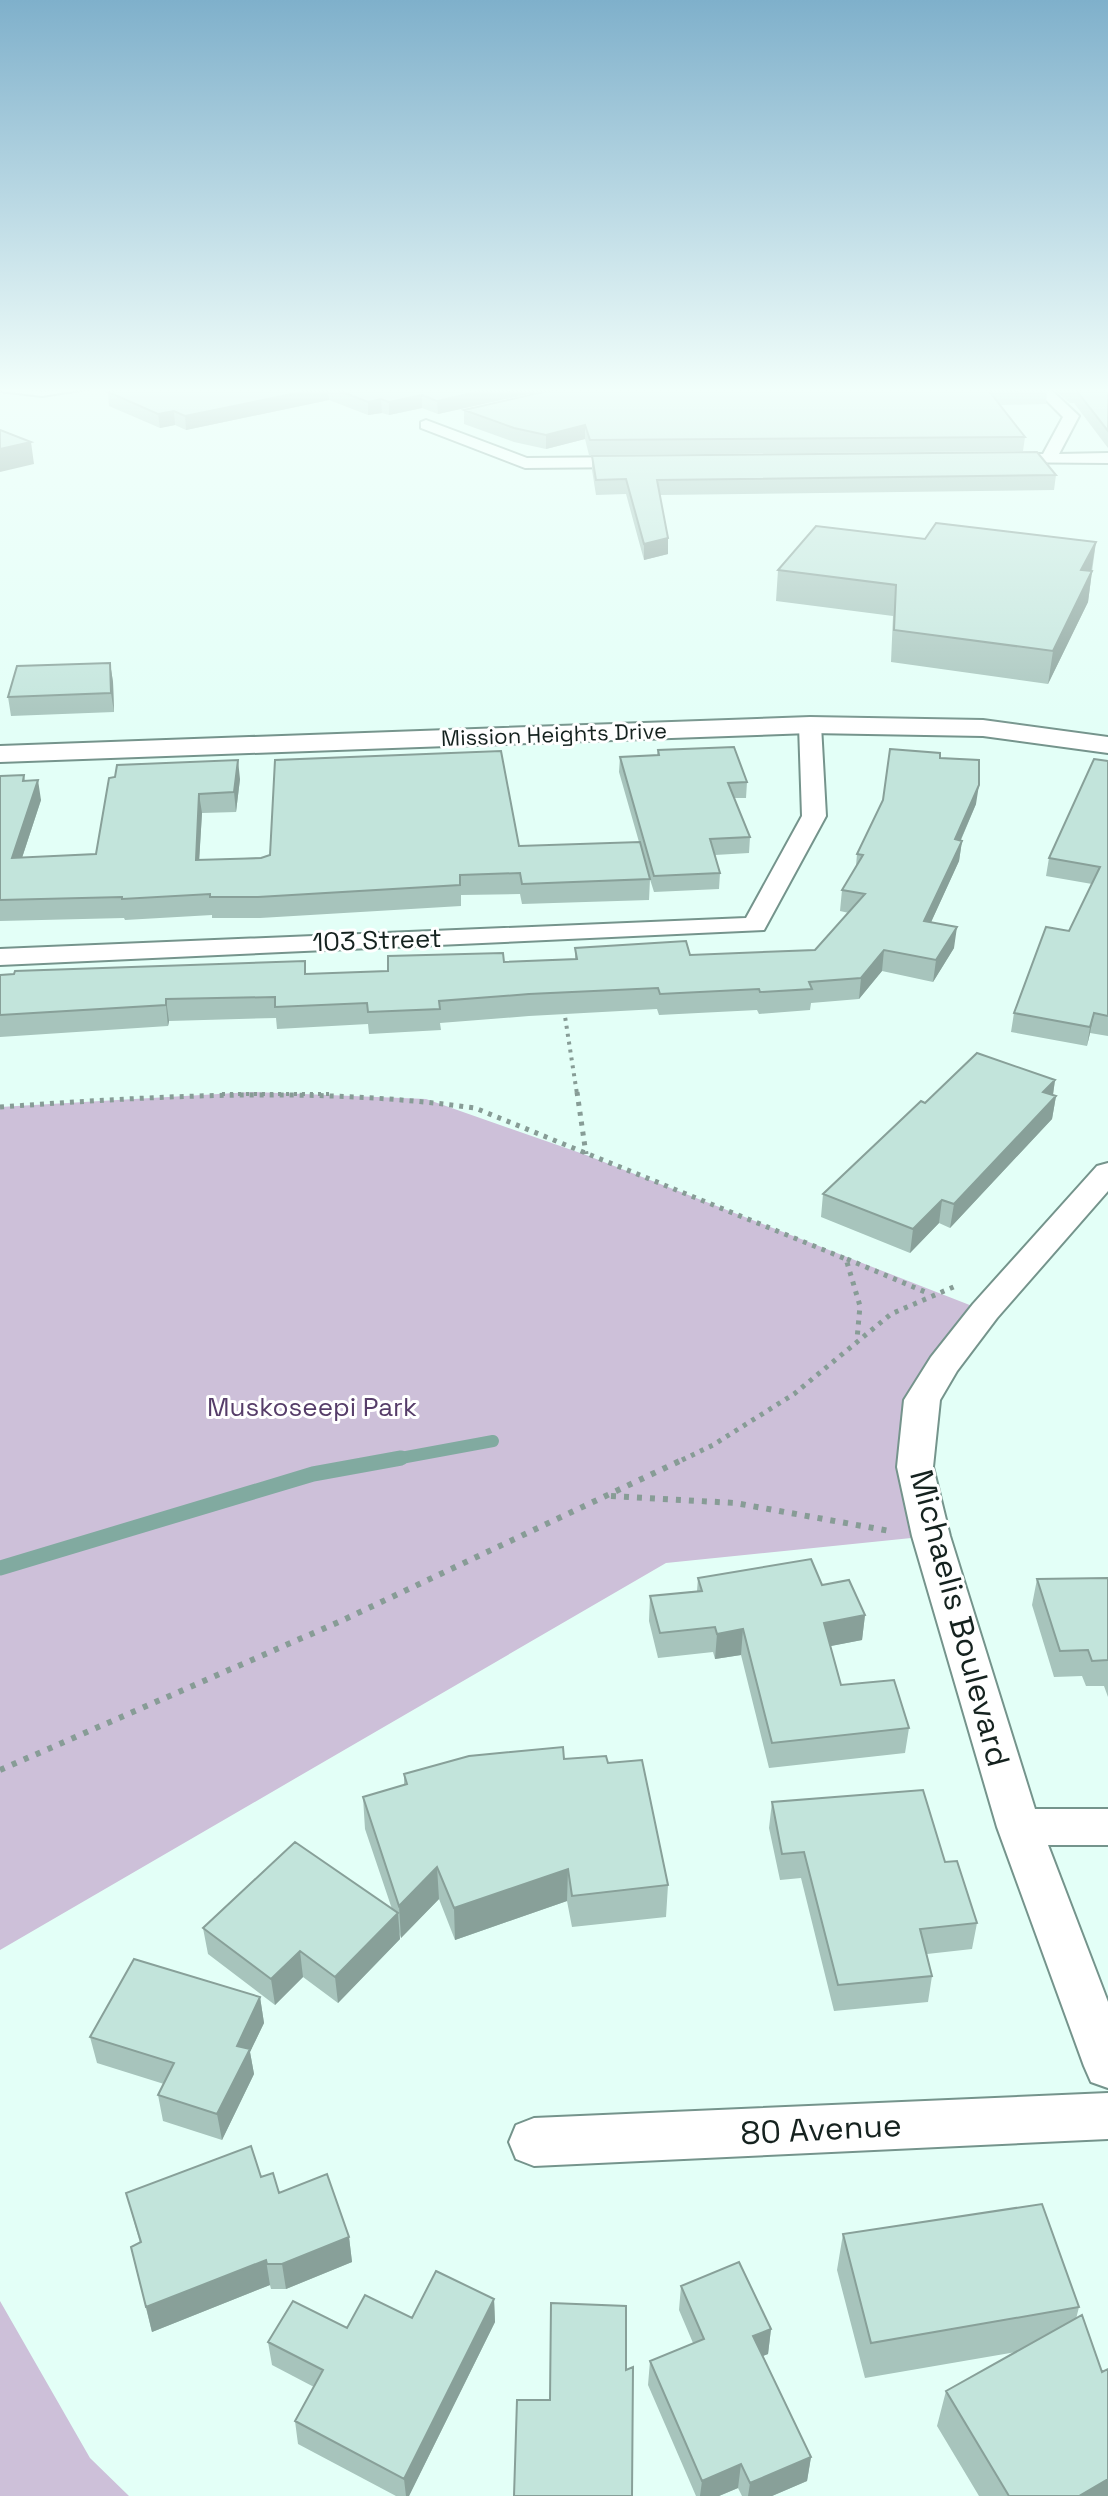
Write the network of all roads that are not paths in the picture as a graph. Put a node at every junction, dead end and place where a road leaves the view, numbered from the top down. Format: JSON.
{"nodes":[{"id":1,"x":810,"y":725,"type":"junction"},
{"id":2,"x":1108,"y":745,"type":"edge"},
{"id":3,"x":0,"y":754,"type":"edge"},
{"id":4,"x":0,"y":957,"type":"edge"},
{"id":5,"x":1108,"y":1172,"type":"edge"},
{"id":6,"x":1019,"y":1827,"type":"junction"},
{"id":7,"x":1108,"y":1827,"type":"edge"},
{"id":8,"x":1108,"y":2066,"type":"edge"},
{"id":9,"x":1108,"y":2116,"type":"edge"},
{"id":10,"x":534,"y":2142,"type":"dead end"}],
"edges":[{"from":1,"to":2,"type":"street","name":"Mission Heights Drive"},
{"from":1,"to":3,"type":"street","name":"Mission Heights Drive"},
{"from":1,"to":4,"type":"street","name":"103 Street"},
{"from":5,"to":6,"type":"street","name":"Michaelis Boulevard"},
{"from":6,"to":7,"type":"street"},
{"from":6,"to":8,"type":"street","name":"Michaelis Boulevard"},
{"from":9,"to":10,"type":"street","name":"80 Avenue"}]}
